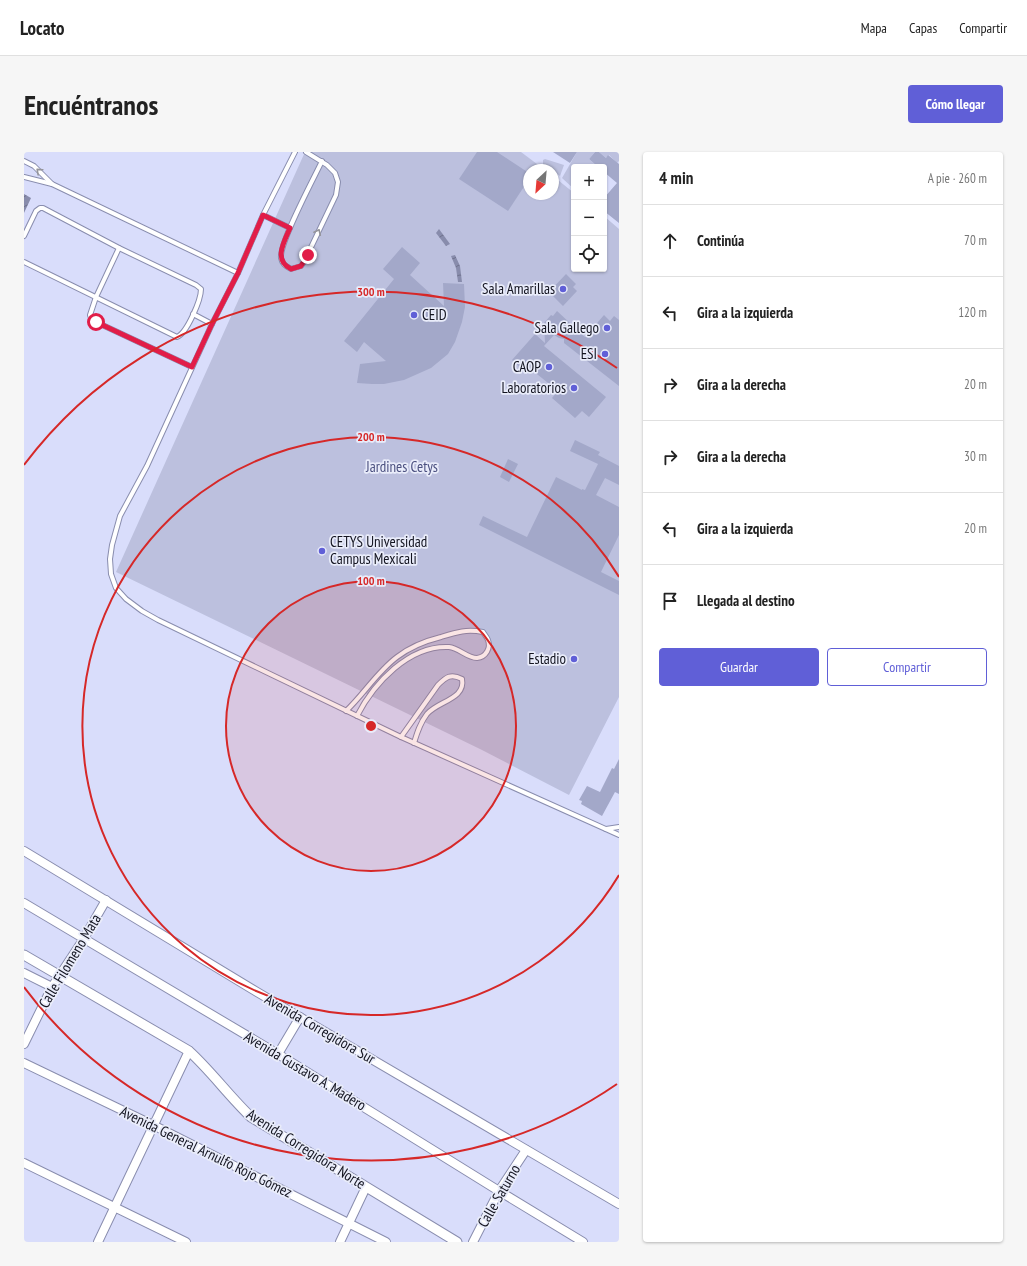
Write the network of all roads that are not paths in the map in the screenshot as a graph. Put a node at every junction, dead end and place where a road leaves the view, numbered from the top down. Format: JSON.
{"nodes":[{"id":1,"x":295,"y":152,"type":"edge"},
{"id":2,"x":306,"y":152,"type":"edge"},
{"id":3,"x":24,"y":161,"type":"edge"},
{"id":4,"x":322,"y":161,"type":"junction"},
{"id":5,"x":24,"y":178,"type":"edge"},
{"id":6,"x":52,"y":184,"type":"junction"},
{"id":7,"x":263,"y":215,"type":"junction"},
{"id":8,"x":290,"y":228,"type":"junction"},
{"id":9,"x":24,"y":236,"type":"edge"},
{"id":10,"x":119,"y":248,"type":"junction"},
{"id":11,"x":24,"y":262,"type":"edge"},
{"id":12,"x":238,"y":273,"type":"junction"},
{"id":13,"x":96,"y":297,"type":"junction"},
{"id":14,"x":193,"y":314,"type":"junction"},
{"id":15,"x":212,"y":324,"type":"junction"},
{"id":16,"x":192,"y":367,"type":"junction"},
{"id":17,"x":346,"y":711,"type":"junction"},
{"id":18,"x":357,"y":716,"type":"junction"},
{"id":19,"x":401,"y":737,"type":"junction"},
{"id":20,"x":414,"y":743,"type":"junction"},
{"id":21,"x":619,"y":827,"type":"edge"},
{"id":22,"x":606,"y":829,"type":"junction"},
{"id":23,"x":619,"y":834,"type":"edge"},
{"id":24,"x":24,"y":851,"type":"edge"},
{"id":25,"x":106,"y":900,"type":"junction"},
{"id":26,"x":24,"y":904,"type":"edge"},
{"id":27,"x":83,"y":940,"type":"junction"},
{"id":28,"x":24,"y":955,"type":"edge"},
{"id":29,"x":24,"y":973,"type":"edge"},
{"id":30,"x":59,"y":976,"type":"junction"},
{"id":31,"x":52,"y":987,"type":"junction"},
{"id":32,"x":300,"y":1017,"type":"junction"},
{"id":33,"x":24,"y":1044,"type":"edge"},
{"id":34,"x":189,"y":1051,"type":"junction"},
{"id":35,"x":278,"y":1054,"type":"junction"},
{"id":36,"x":24,"y":1063,"type":"edge"},
{"id":37,"x":153,"y":1126,"type":"junction"},
{"id":38,"x":526,"y":1150,"type":"junction"},
{"id":39,"x":24,"y":1163,"type":"edge"},
{"id":40,"x":366,"y":1187,"type":"junction"},
{"id":41,"x":499,"y":1191,"type":"junction"},
{"id":42,"x":619,"y":1204,"type":"edge"},
{"id":43,"x":115,"y":1208,"type":"junction"},
{"id":44,"x":349,"y":1222,"type":"junction"},
{"id":45,"x":98,"y":1242,"type":"edge"},
{"id":46,"x":186,"y":1242,"type":"edge"},
{"id":47,"x":340,"y":1242,"type":"edge"},
{"id":48,"x":386,"y":1242,"type":"edge"},
{"id":49,"x":457,"y":1242,"type":"edge"},
{"id":50,"x":473,"y":1242,"type":"edge"},
{"id":51,"x":583,"y":1242,"type":"edge"}],
"edges":[{"from":1,"to":7,"type":"lane"},
{"from":2,"to":4,"type":"lane"},
{"from":6,"to":3,"type":"lane","one_way":true},
{"from":4,"to":8,"type":"lane"},
{"from":8,"to":4,"type":"lane","one_way":true},
{"from":5,"to":6,"type":"lane"},
{"from":6,"to":12,"type":"lane"},
{"from":7,"to":8,"type":"lane"},
{"from":7,"to":12,"type":"lane"},
{"from":9,"to":10,"type":"lane"},
{"from":10,"to":13,"type":"lane"},
{"from":10,"to":14,"type":"lane"},
{"from":11,"to":13,"type":"lane"},
{"from":12,"to":15,"type":"lane"},
{"from":13,"to":14,"type":"lane"},
{"from":13,"to":16,"type":"lane"},
{"from":14,"to":15,"type":"lane"},
{"from":15,"to":16,"type":"lane"},
{"from":16,"to":17,"type":"lane"},
{"from":17,"to":18,"type":"lane"},
{"from":17,"to":18,"type":"lane"},
{"from":18,"to":19,"type":"lane"},
{"from":19,"to":20,"type":"lane"},
{"from":19,"to":20,"type":"lane"},
{"from":20,"to":22,"type":"lane"},
{"from":21,"to":22,"type":"lane"},
{"from":22,"to":23,"type":"lane"},
{"from":24,"to":25,"type":"street","name":"Avenida Corregidora Sur"},
{"from":25,"to":27,"type":"street","name":"Calle Filomeno Mata"},
{"from":25,"to":32,"type":"street","name":"Avenida Corregidora Sur"},
{"from":26,"to":27,"type":"street","name":"Avenida Gustavo A. Madero"},
{"from":27,"to":30,"type":"street","name":"Calle Filomeno Mata"},
{"from":27,"to":35,"type":"street","name":"Avenida Gustavo A. Madero"},
{"from":28,"to":30,"type":"street","name":"Avenida Corregidora Norte"},
{"from":29,"to":31,"type":"street"},
{"from":30,"to":31,"type":"street","name":"Calle Filomeno Mata"},
{"from":30,"to":34,"type":"street","name":"Avenida Corregidora Norte"},
{"from":31,"to":33,"type":"street","name":"Calle Filomeno Mata"},
{"from":32,"to":35,"type":"street"},
{"from":32,"to":38,"type":"street","name":"Avenida Corregidora Sur"},
{"from":34,"to":37,"type":"street"},
{"from":34,"to":40,"type":"street","name":"Avenida Corregidora Norte"},
{"from":35,"to":41,"type":"street","name":"Avenida Gustavo A. Madero"},
{"from":36,"to":37,"type":"street","name":"Avenida General Arnulfo Rojo Gómez"},
{"from":37,"to":43,"type":"street"},
{"from":37,"to":44,"type":"street","name":"Avenida General Arnulfo Rojo Gómez"},
{"from":38,"to":41,"type":"street","name":"Calle Saturno"},
{"from":38,"to":42,"type":"street","name":"Avenida Corregidora Sur"},
{"from":39,"to":43,"type":"street"},
{"from":40,"to":44,"type":"street"},
{"from":40,"to":49,"type":"street","name":"Avenida Corregidora Norte"},
{"from":41,"to":50,"type":"street","name":"Calle Saturno"},
{"from":41,"to":51,"type":"street","name":"Avenida Gustavo A. Madero"},
{"from":43,"to":45,"type":"street"},
{"from":43,"to":46,"type":"street"},
{"from":44,"to":47,"type":"street"},
{"from":44,"to":48,"type":"street","name":"Avenida General Arnulfo Rojo Gómez"}]}
